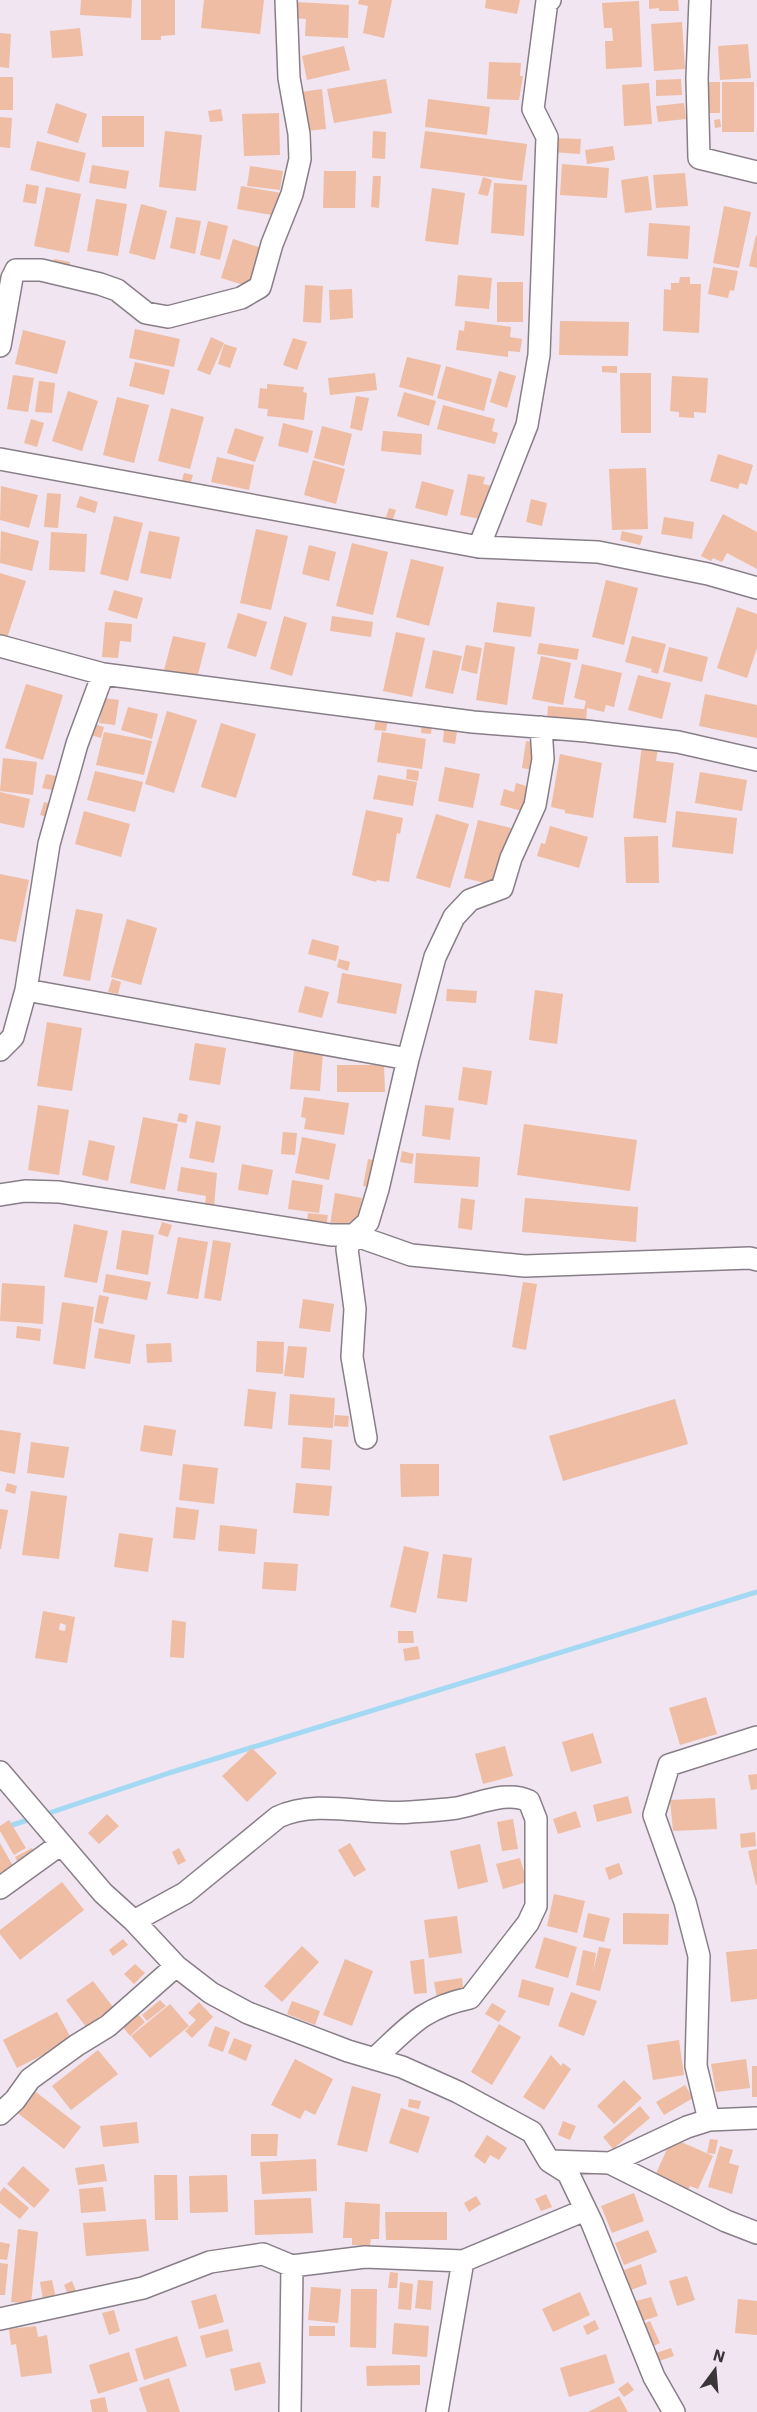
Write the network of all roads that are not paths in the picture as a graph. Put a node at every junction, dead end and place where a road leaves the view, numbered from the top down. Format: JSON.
{"nodes":[{"id":1,"x":286,"y":0,"type":"edge"},
{"id":2,"x":550,"y":0,"type":"edge"},
{"id":3,"x":700,"y":0,"type":"edge"},
{"id":4,"x":757,"y":172,"type":"edge"},
{"id":5,"x":0,"y":346,"type":"edge"},
{"id":6,"x":0,"y":459,"type":"edge"},
{"id":7,"x":479,"y":547,"type":"junction"},
{"id":8,"x":757,"y":588,"type":"edge"},
{"id":9,"x":0,"y":646,"type":"edge"},
{"id":10,"x":103,"y":674,"type":"junction"},
{"id":11,"x":541,"y":727,"type":"junction"},
{"id":12,"x":757,"y":760,"type":"edge"},
{"id":13,"x":26,"y":990,"type":"junction"},
{"id":14,"x":0,"y":1050,"type":"edge"},
{"id":15,"x":408,"y":1059,"type":"junction"},
{"id":16,"x":0,"y":1195,"type":"edge"},
{"id":17,"x":354,"y":1235,"type":"junction"},
{"id":18,"x":757,"y":1260,"type":"edge"},
{"id":19,"x":366,"y":1438,"type":"dead end"},
{"id":20,"x":757,"y":1737,"type":"edge"},
{"id":21,"x":0,"y":1772,"type":"edge"},
{"id":22,"x":61,"y":1844,"type":"junction"},
{"id":23,"x":0,"y":1888,"type":"edge"},
{"id":24,"x":134,"y":1921,"type":"junction"},
{"id":25,"x":176,"y":1966,"type":"junction"},
{"id":26,"x":374,"y":2059,"type":"junction"},
{"id":27,"x":0,"y":2114,"type":"edge"},
{"id":28,"x":757,"y":2118,"type":"edge"},
{"id":29,"x":709,"y":2120,"type":"junction"},
{"id":30,"x":549,"y":2161,"type":"junction"},
{"id":31,"x":610,"y":2163,"type":"junction"},
{"id":32,"x":585,"y":2210,"type":"junction"},
{"id":33,"x":757,"y":2233,"type":"edge"},
{"id":34,"x":463,"y":2261,"type":"junction"},
{"id":35,"x":292,"y":2266,"type":"junction"},
{"id":36,"x":0,"y":2319,"type":"edge"},
{"id":37,"x":290,"y":2412,"type":"edge"},
{"id":38,"x":437,"y":2412,"type":"edge"},
{"id":39,"x":674,"y":2412,"type":"edge"}],
"edges":[{"from":1,"to":5,"type":"street"},
{"from":2,"to":7,"type":"street"},
{"from":3,"to":4,"type":"street"},
{"from":6,"to":7,"type":"street"},
{"from":7,"to":8,"type":"street"},
{"from":9,"to":10,"type":"street"},
{"from":10,"to":11,"type":"street"},
{"from":10,"to":13,"type":"street"},
{"from":11,"to":12,"type":"street"},
{"from":11,"to":15,"type":"street"},
{"from":13,"to":14,"type":"street"},
{"from":13,"to":15,"type":"street"},
{"from":15,"to":17,"type":"street"},
{"from":16,"to":17,"type":"street"},
{"from":17,"to":18,"type":"street"},
{"from":17,"to":19,"type":"street"},
{"from":20,"to":29,"type":"street"},
{"from":21,"to":22,"type":"street"},
{"from":22,"to":23,"type":"street"},
{"from":22,"to":24,"type":"street"},
{"from":24,"to":25,"type":"street"},
{"from":24,"to":26,"type":"street"},
{"from":25,"to":26,"type":"street"},
{"from":25,"to":27,"type":"street"},
{"from":26,"to":30,"type":"street"},
{"from":28,"to":29,"type":"street"},
{"from":29,"to":31,"type":"street"},
{"from":30,"to":31,"type":"street"},
{"from":30,"to":32,"type":"street"},
{"from":31,"to":33,"type":"street"},
{"from":32,"to":34,"type":"street"},
{"from":32,"to":39,"type":"street"},
{"from":34,"to":35,"type":"street"},
{"from":34,"to":38,"type":"street"},
{"from":35,"to":36,"type":"street"},
{"from":35,"to":37,"type":"street"}]}
